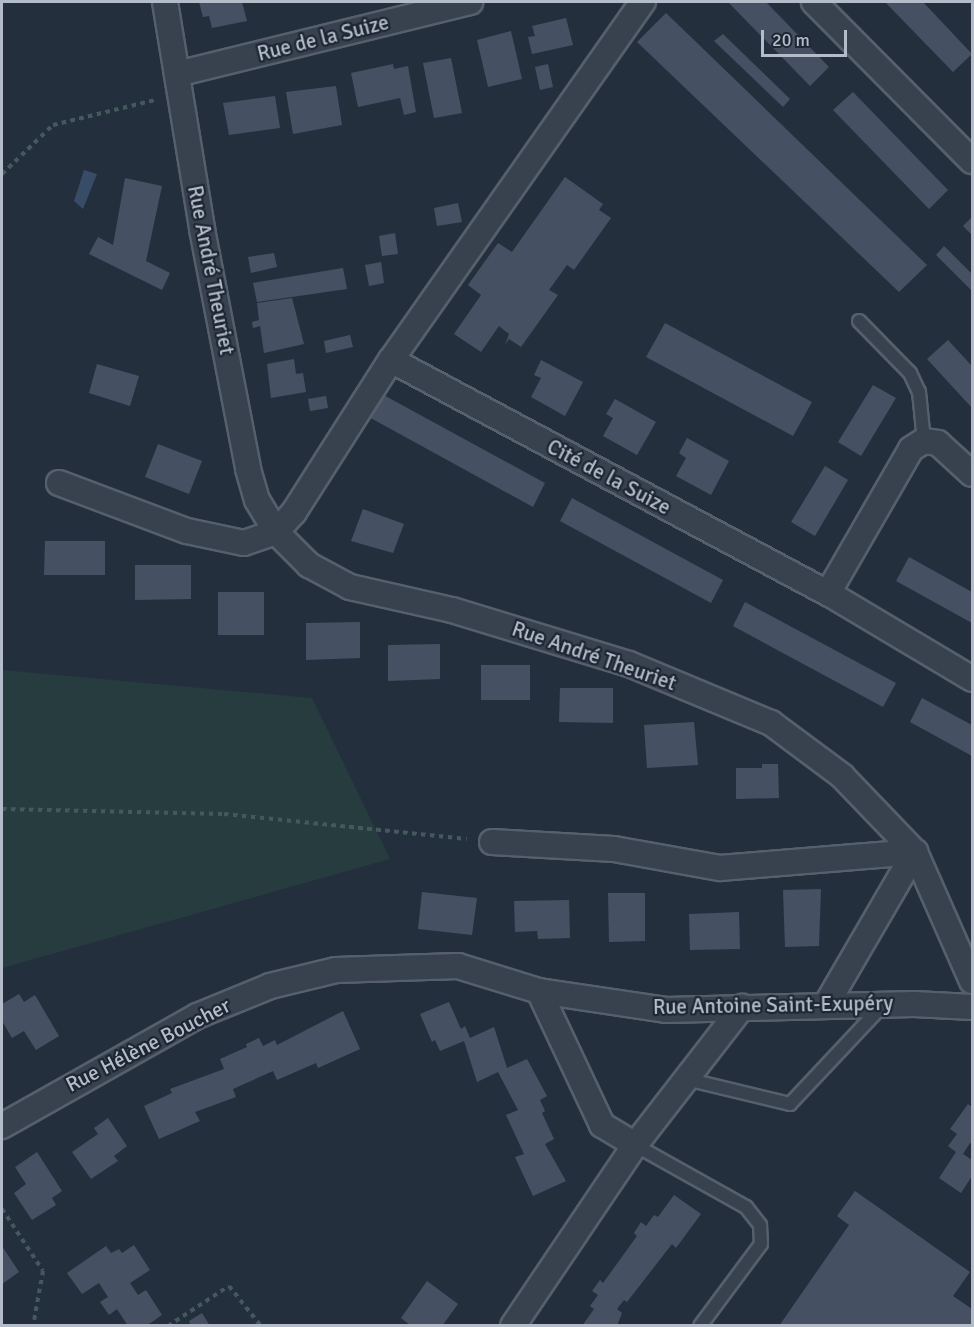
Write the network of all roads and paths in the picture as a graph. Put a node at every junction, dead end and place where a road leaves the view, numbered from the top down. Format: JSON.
{"nodes":[{"id":1,"x":165,"y":2,"type":"edge"},
{"id":2,"x":470,"y":2,"type":"edge"},
{"id":3,"x":643,"y":2,"type":"edge"},
{"id":4,"x":814,"y":2,"type":"edge"},
{"id":5,"x":178,"y":84,"type":"junction"},
{"id":6,"x":972,"y":161,"type":"edge"},
{"id":7,"x":2,"y":174,"type":"edge"},
{"id":8,"x":859,"y":321,"type":"dead end"},
{"id":9,"x":391,"y":360,"type":"junction"},
{"id":10,"x":924,"y":441,"type":"junction"},
{"id":11,"x":972,"y":474,"type":"edge"},
{"id":12,"x":59,"y":483,"type":"dead end"},
{"id":13,"x":276,"y":532,"type":"junction"},
{"id":14,"x":828,"y":593,"type":"junction"},
{"id":15,"x":972,"y":679,"type":"edge"},
{"id":16,"x":2,"y":809,"type":"edge"},
{"id":17,"x":492,"y":842,"type":"joint"},
{"id":18,"x":915,"y":852,"type":"junction"},
{"id":19,"x":972,"y":981,"type":"edge"},
{"id":20,"x":539,"y":992,"type":"junction"},
{"id":21,"x":884,"y":1004,"type":"junction"},
{"id":22,"x":826,"y":1005,"type":"junction"},
{"id":23,"x":972,"y":1006,"type":"edge"},
{"id":24,"x":742,"y":1007,"type":"junction"},
{"id":25,"x":686,"y":1079,"type":"junction"},
{"id":26,"x":2,"y":1126,"type":"edge"},
{"id":27,"x":635,"y":1145,"type":"junction"},
{"id":28,"x":2,"y":1209,"type":"edge"},
{"id":29,"x":33,"y":1326,"type":"edge"},
{"id":30,"x":168,"y":1326,"type":"edge"},
{"id":31,"x":261,"y":1326,"type":"edge"},
{"id":32,"x":513,"y":1326,"type":"edge"},
{"id":33,"x":700,"y":1326,"type":"edge"}],
"edges":[{"from":1,"to":5,"type":"street","name":"Rue André Theuriet"},
{"from":2,"to":5,"type":"street","name":"Rue de la Suize"},
{"from":3,"to":9,"type":"street"},
{"from":4,"to":6,"type":"street"},
{"from":5,"to":7,"type":"path"},
{"from":5,"to":13,"type":"street","name":"Rue André Theuriet"},
{"from":8,"to":10,"type":"lane"},
{"from":9,"to":13,"type":"street"},
{"from":9,"to":14,"type":"street","name":"Cité de la Suize"},
{"from":10,"to":11,"type":"street"},
{"from":10,"to":14,"type":"street"},
{"from":12,"to":13,"type":"street"},
{"from":13,"to":18,"type":"street","name":"Rue André Theuriet"},
{"from":14,"to":15,"type":"street","name":"Cité de la Suize"},
{"from":16,"to":17,"type":"path"},
{"from":17,"to":18,"type":"street"},
{"from":18,"to":19,"type":"street","name":"Rue André Theuriet"},
{"from":18,"to":22,"type":"street"},
{"from":20,"to":24,"type":"street","name":"Rue Antoine Saint-Exupéry"},
{"from":20,"to":26,"type":"street","name":"Rue Hélène Boucher"},
{"from":20,"to":27,"type":"street"},
{"from":21,"to":22,"type":"street","name":"Rue Antoine Saint-Exupéry"},
{"from":21,"to":23,"type":"street","name":"Rue Antoine Saint-Exupéry"},
{"from":21,"to":25,"type":"lane"},
{"from":22,"to":24,"type":"street","name":"Rue Antoine Saint-Exupéry"},
{"from":24,"to":25,"type":"street"},
{"from":25,"to":27,"type":"street"},
{"from":27,"to":32,"type":"street"},
{"from":27,"to":33,"type":"lane"},
{"from":28,"to":29,"type":"path"},
{"from":30,"to":31,"type":"path"}]}
